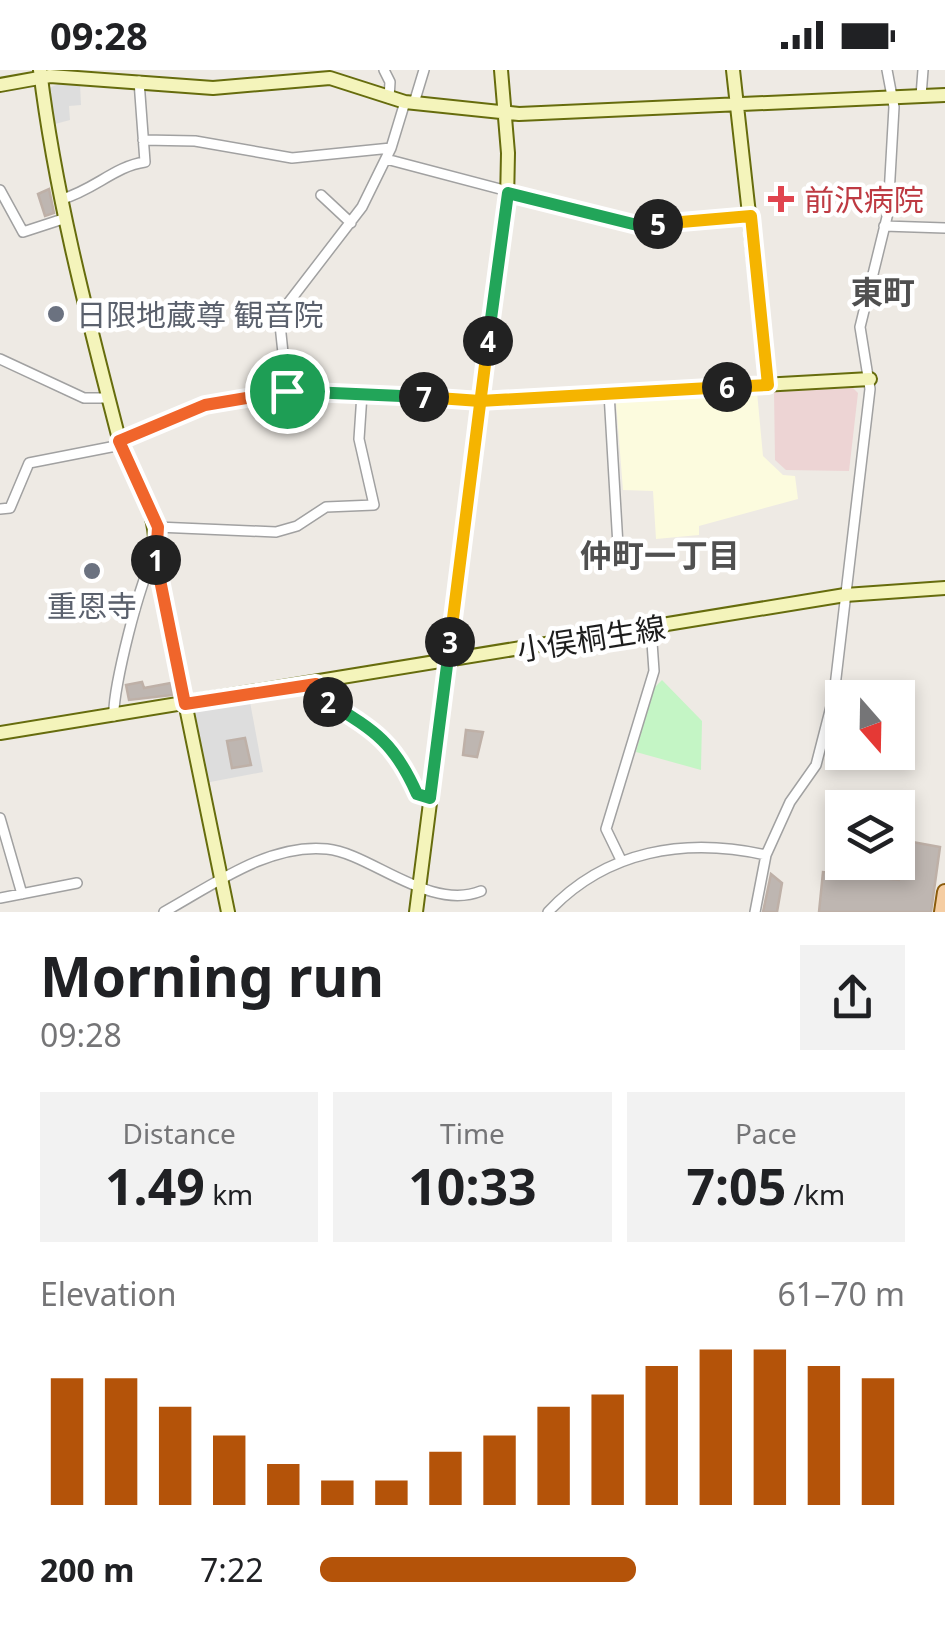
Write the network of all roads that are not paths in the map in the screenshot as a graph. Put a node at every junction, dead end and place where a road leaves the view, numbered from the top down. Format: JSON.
{"nodes":[{"id":1,"x":384,"y":70,"type":"edge"},
{"id":2,"x":424,"y":70,"type":"edge"},
{"id":3,"x":502,"y":70,"type":"edge"},
{"id":4,"x":733,"y":70,"type":"edge"},
{"id":5,"x":887,"y":70,"type":"edge"},
{"id":6,"x":923,"y":70,"type":"edge"},
{"id":7,"x":40,"y":74,"type":"edge"},
{"id":8,"x":251,"y":77,"type":"edge"},
{"id":9,"x":139,"y":82,"type":"junction"},
{"id":10,"x":0,"y":85,"type":"edge"},
{"id":11,"x":945,"y":95,"type":"edge"},
{"id":12,"x":892,"y":96,"type":"junction"},
{"id":13,"x":921,"y":96,"type":"junction"},
{"id":14,"x":390,"y":98,"type":"junction"},
{"id":15,"x":410,"y":102,"type":"junction"},
{"id":16,"x":737,"y":106,"type":"junction"},
{"id":17,"x":506,"y":113,"type":"junction"},
{"id":18,"x":144,"y":140,"type":"junction"},
{"id":19,"x":391,"y":148,"type":"junction"},
{"id":20,"x":386,"y":159,"type":"junction"},
{"id":21,"x":0,"y":190,"type":"edge"},
{"id":22,"x":508,"y":193,"type":"junction"},
{"id":23,"x":320,"y":195,"type":"dead end"},
{"id":24,"x":62,"y":199,"type":"junction"},
{"id":25,"x":751,"y":216,"type":"junction"},
{"id":26,"x":66,"y":218,"type":"junction"},
{"id":27,"x":351,"y":223,"type":"junction"},
{"id":28,"x":884,"y":226,"type":"junction"},
{"id":29,"x":945,"y":228,"type":"edge"},
{"id":30,"x":247,"y":315,"type":"dead end"},
{"id":31,"x":280,"y":315,"type":"junction"},
{"id":32,"x":0,"y":358,"type":"edge"},
{"id":33,"x":870,"y":379,"type":"junction"},
{"id":34,"x":768,"y":385,"type":"junction"},
{"id":35,"x":287,"y":391,"type":"junction"},
{"id":36,"x":609,"y":392,"type":"junction"},
{"id":37,"x":362,"y":394,"type":"junction"},
{"id":38,"x":108,"y":398,"type":"junction"},
{"id":39,"x":480,"y":401,"type":"junction"},
{"id":40,"x":120,"y":443,"type":"junction"},
{"id":41,"x":0,"y":509,"type":"edge"},
{"id":42,"x":158,"y":527,"type":"junction"},
{"id":43,"x":618,"y":546,"type":"dead end"},
{"id":44,"x":155,"y":556,"type":"junction"},
{"id":45,"x":945,"y":588,"type":"edge"},
{"id":46,"x":845,"y":595,"type":"junction"},
{"id":47,"x":651,"y":628,"type":"junction"},
{"id":48,"x":448,"y":661,"type":"junction"},
{"id":49,"x":316,"y":684,"type":"junction"},
{"id":50,"x":185,"y":704,"type":"junction"},
{"id":51,"x":114,"y":716,"type":"junction"},
{"id":52,"x":0,"y":733,"type":"edge"},
{"id":53,"x":430,"y":798,"type":"junction"},
{"id":54,"x":0,"y":818,"type":"edge"},
{"id":55,"x":766,"y":855,"type":"junction"},
{"id":56,"x":621,"y":860,"type":"junction"},
{"id":57,"x":222,"y":880,"type":"junction"},
{"id":58,"x":77,"y":883,"type":"dead end"},
{"id":59,"x":945,"y":892,"type":"edge"},
{"id":60,"x":22,"y":894,"type":"junction"},
{"id":61,"x":418,"y":897,"type":"junction"},
{"id":62,"x":0,"y":898,"type":"edge"},
{"id":63,"x":164,"y":912,"type":"edge"},
{"id":64,"x":228,"y":912,"type":"edge"},
{"id":65,"x":416,"y":912,"type":"edge"},
{"id":66,"x":474,"y":912,"type":"edge"},
{"id":67,"x":548,"y":912,"type":"edge"},
{"id":68,"x":756,"y":912,"type":"edge"},
{"id":69,"x":942,"y":912,"type":"edge"}],
"edges":[{"from":1,"to":14,"type":"street"},
{"from":2,"to":15,"type":"street"},
{"from":3,"to":17,"type":"street"},
{"from":4,"to":16,"type":"street"},
{"from":5,"to":12,"type":"street"},
{"from":6,"to":13,"type":"street"},
{"from":7,"to":9,"type":"street"},
{"from":7,"to":10,"type":"street"},
{"from":7,"to":24,"type":"street"},
{"from":8,"to":9,"type":"street"},
{"from":8,"to":14,"type":"street"},
{"from":9,"to":18,"type":"street"},
{"from":11,"to":13,"type":"street"},
{"from":12,"to":13,"type":"street"},
{"from":12,"to":16,"type":"street"},
{"from":12,"to":28,"type":"street"},
{"from":14,"to":15,"type":"street"},
{"from":15,"to":17,"type":"street"},
{"from":15,"to":19,"type":"street"},
{"from":16,"to":17,"type":"street"},
{"from":16,"to":25,"type":"street"},
{"from":17,"to":22,"type":"street"},
{"from":18,"to":19,"type":"street"},
{"from":18,"to":24,"type":"street"},
{"from":19,"to":20,"type":"street"},
{"from":20,"to":22,"type":"street"},
{"from":20,"to":27,"type":"street"},
{"from":21,"to":26,"type":"street"},
{"from":22,"to":25,"type":"street"},
{"from":22,"to":39,"type":"street"},
{"from":23,"to":27,"type":"street"},
{"from":24,"to":26,"type":"street"},
{"from":25,"to":34,"type":"street"},
{"from":26,"to":38,"type":"street"},
{"from":27,"to":31,"type":"street"},
{"from":28,"to":29,"type":"street"},
{"from":28,"to":33,"type":"street"},
{"from":30,"to":31,"type":"street"},
{"from":31,"to":35,"type":"street"},
{"from":32,"to":38,"type":"street"},
{"from":33,"to":34,"type":"street"},
{"from":33,"to":46,"type":"street"},
{"from":34,"to":36,"type":"street"},
{"from":35,"to":37,"type":"street"},
{"from":35,"to":40,"type":"street"},
{"from":36,"to":39,"type":"street"},
{"from":36,"to":43,"type":"street"},
{"from":37,"to":39,"type":"street"},
{"from":37,"to":42,"type":"street"},
{"from":38,"to":40,"type":"street"},
{"from":39,"to":48,"type":"street"},
{"from":40,"to":41,"type":"street"},
{"from":40,"to":42,"type":"street"},
{"from":42,"to":44,"type":"street"},
{"from":44,"to":50,"type":"street"},
{"from":44,"to":51,"type":"street"},
{"from":45,"to":46,"type":"street","name":"小俣桐生線"},
{"from":46,"to":47,"type":"street","name":"小俣桐生線"},
{"from":46,"to":55,"type":"street"},
{"from":47,"to":48,"type":"street","name":"小俣桐生線"},
{"from":47,"to":56,"type":"street"},
{"from":48,"to":49,"type":"street","name":"小俣桐生線"},
{"from":48,"to":53,"type":"street"},
{"from":49,"to":50,"type":"street","name":"小俣桐生線"},
{"from":49,"to":53,"type":"street"},
{"from":50,"to":51,"type":"street","name":"小俣桐生線"},
{"from":50,"to":57,"type":"street"},
{"from":51,"to":52,"type":"street","name":"小俣桐生線"},
{"from":53,"to":61,"type":"street"},
{"from":54,"to":60,"type":"street"},
{"from":55,"to":56,"type":"street"},
{"from":55,"to":68,"type":"street"},
{"from":56,"to":67,"type":"street"},
{"from":57,"to":61,"type":"street"},
{"from":57,"to":63,"type":"street"},
{"from":57,"to":64,"type":"street"},
{"from":58,"to":60,"type":"street"},
{"from":59,"to":69,"type":"main road"},
{"from":60,"to":62,"type":"street"},
{"from":61,"to":65,"type":"street"},
{"from":61,"to":66,"type":"street"}]}
